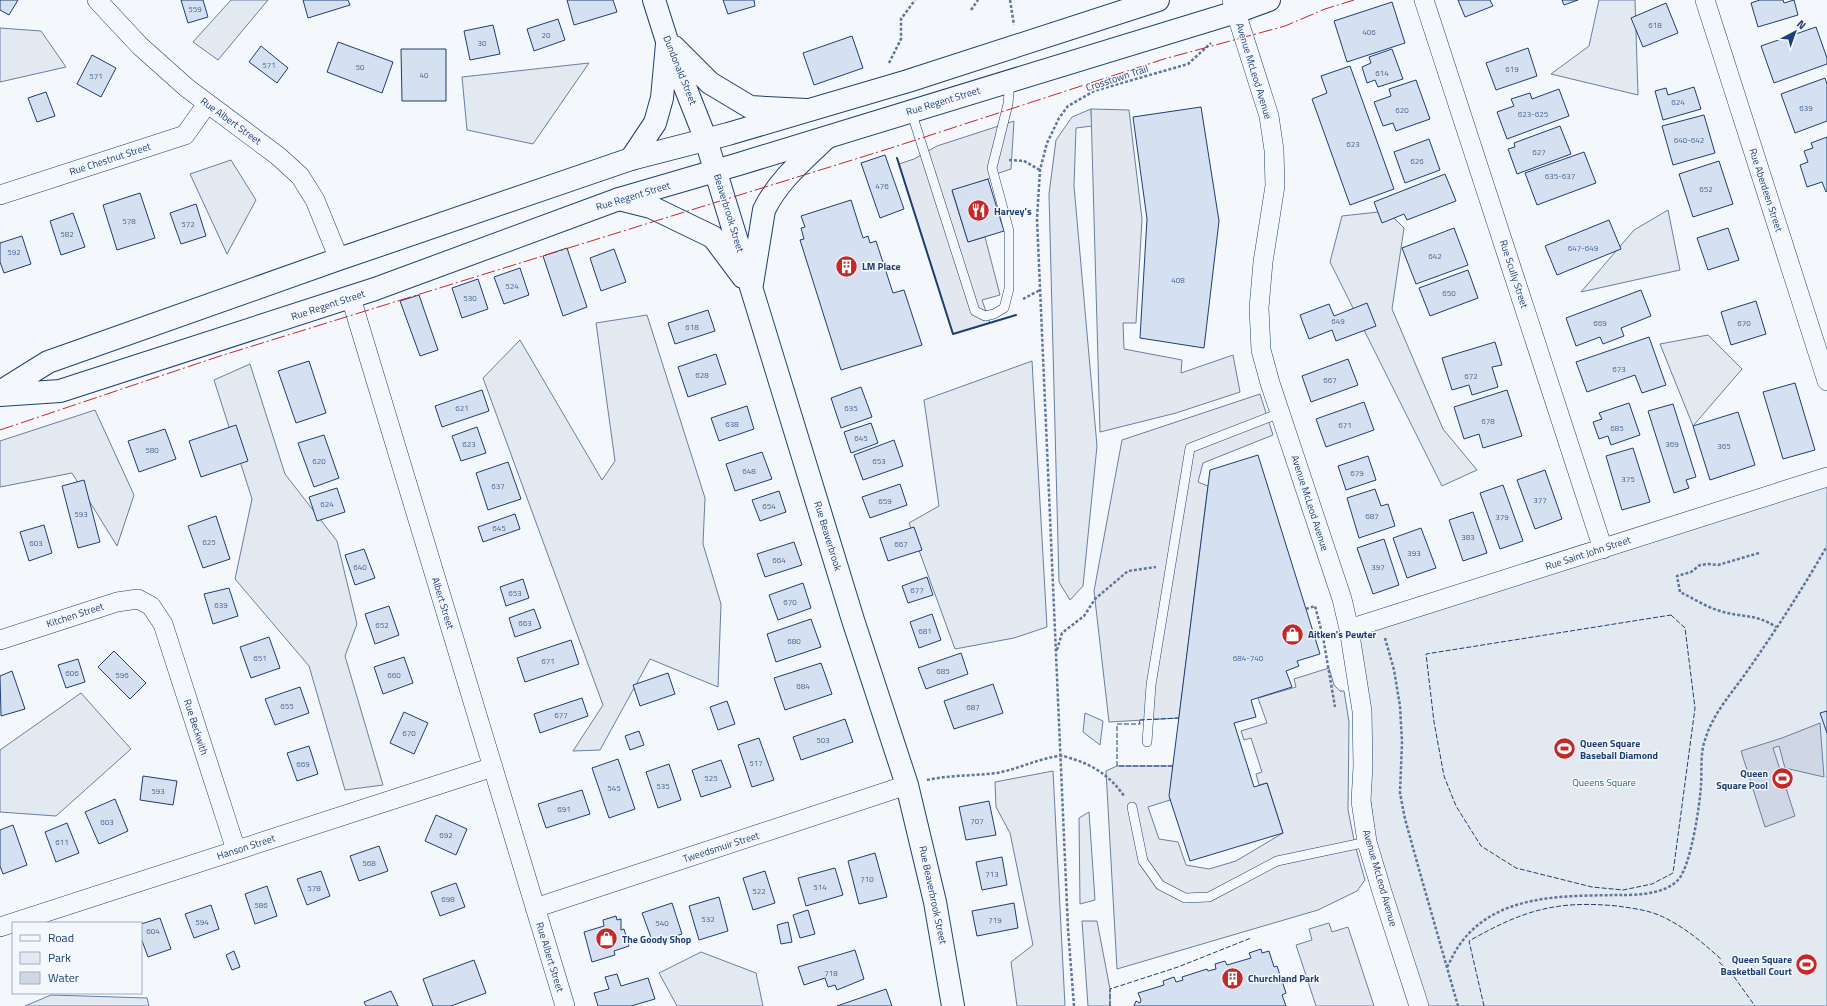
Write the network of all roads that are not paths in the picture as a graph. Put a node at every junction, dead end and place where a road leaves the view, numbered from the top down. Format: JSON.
{"nodes":[{"id":1,"x":97,"y":0,"type":"edge"},
{"id":2,"x":654,"y":0,"type":"edge"},
{"id":3,"x":1158,"y":0,"type":"edge"},
{"id":4,"x":1269,"y":0,"type":"edge"},
{"id":5,"x":1424,"y":0,"type":"edge"},
{"id":6,"x":1705,"y":0,"type":"edge"},
{"id":7,"x":1234,"y":6,"type":"edge"},
{"id":8,"x":667,"y":41,"type":"junction"},
{"id":9,"x":1010,"y":81,"type":"junction"},
{"id":10,"x":207,"y":104,"type":"junction"},
{"id":11,"x":809,"y":110,"type":"junction"},
{"id":12,"x":911,"y":111,"type":"junction"},
{"id":13,"x":826,"y":138,"type":"junction"},
{"id":14,"x":706,"y":140,"type":"junction"},
{"id":15,"x":631,"y":159,"type":"junction"},
{"id":16,"x":716,"y":171,"type":"junction"},
{"id":17,"x":0,"y":195,"type":"edge"},
{"id":18,"x":619,"y":199,"type":"junction"},
{"id":19,"x":339,"y":259,"type":"junction"},
{"id":20,"x":751,"y":287,"type":"junction"},
{"id":21,"x":351,"y":298,"type":"junction"},
{"id":22,"x":1827,"y":381,"type":"edge"},
{"id":23,"x":0,"y":394,"type":"edge"},
{"id":24,"x":1280,"y":413,"type":"junction"},
{"id":25,"x":1827,"y":477,"type":"edge"},
{"id":26,"x":1603,"y":549,"type":"junction"},
{"id":27,"x":151,"y":606,"type":"joint"},
{"id":28,"x":1349,"y":629,"type":"junction"},
{"id":29,"x":0,"y":640,"type":"edge"},
{"id":30,"x":1147,"y":742,"type":"dead end"},
{"id":31,"x":493,"y":767,"type":"junction"},
{"id":32,"x":907,"y":785,"type":"junction"},
{"id":33,"x":1132,"y":807,"type":"road end"},
{"id":34,"x":1367,"y":842,"type":"junction"},
{"id":35,"x":236,"y":850,"type":"junction"},
{"id":36,"x":536,"y":908,"type":"junction"},
{"id":37,"x":15,"y":922,"type":"edge"},
{"id":38,"x":12,"y":923,"type":"edge"},
{"id":39,"x":0,"y":927,"type":"edge"},
{"id":40,"x":565,"y":1006,"type":"edge"},
{"id":41,"x":953,"y":1006,"type":"edge"},
{"id":42,"x":1420,"y":1006,"type":"edge"}],
"edges":[{"from":1,"to":10,"type":"street","name":"Rue Albert Street"},
{"from":2,"to":8,"type":"main road","name":"Dundonald Street"},
{"from":3,"to":11,"type":"main road","name":"Rue Regent Street"},
{"from":4,"to":7,"type":"main road","name":"Rue Regent Street"},
{"from":5,"to":26,"type":"street","name":"Rue Scully Street"},
{"from":6,"to":22,"type":"street","name":"Rue Aberdeen Street"},
{"from":7,"to":9,"type":"main road","name":"Rue Regent Street"},
{"from":7,"to":24,"type":"street","name":"Avenue McLeod Avenue"},
{"from":8,"to":11,"type":"main road"},
{"from":8,"to":14,"type":"main road","name":"Dundonald Street"},
{"from":8,"to":15,"type":"main road"},
{"from":9,"to":12,"type":"main road","name":"Rue Regent Street"},
{"from":9,"to":12,"type":"lane"},
{"from":10,"to":17,"type":"street","name":"Rue Chestnut Street"},
{"from":10,"to":19,"type":"street","name":"Rue Albert Street"},
{"from":11,"to":14,"type":"main road","name":"Rue Regent Street"},
{"from":12,"to":13,"type":"main road","name":"Rue Regent Street"},
{"from":13,"to":16,"type":"main road","name":"Rue Regent Street"},
{"from":13,"to":20,"type":"main road"},
{"from":14,"to":15,"type":"main road","name":"Rue Regent Street"},
{"from":14,"to":16,"type":"main road","name":"Beaverbrook Street"},
{"from":15,"to":19,"type":"main road","name":"Rue Regent Street"},
{"from":16,"to":18,"type":"main road","name":"Rue Regent Street"},
{"from":16,"to":20,"type":"main road","name":"Beaverbrook Street"},
{"from":18,"to":20,"type":"main road"},
{"from":18,"to":21,"type":"main road","name":"Rue Regent Street"},
{"from":19,"to":23,"type":"main road","name":"Rue Regent Street"},
{"from":20,"to":32,"type":"main road","name":"Rue Beaverbrook"},
{"from":21,"to":23,"type":"main road","name":"Rue Regent Street"},
{"from":21,"to":31,"type":"street","name":"Albert Street"},
{"from":24,"to":28,"type":"street","name":"Avenue McLeod Avenue"},
{"from":24,"to":30,"type":"lane"},
{"from":25,"to":26,"type":"street","name":"Rue Saint John Street"},
{"from":26,"to":28,"type":"street","name":"Rue Saint John Street"},
{"from":27,"to":29,"type":"street","name":"Kitchen Street"},
{"from":27,"to":35,"type":"street","name":"Rue Beckwith"},
{"from":28,"to":34,"type":"street","name":"Avenue McLeod Avenue"},
{"from":31,"to":35,"type":"street","name":"Hanson Street"},
{"from":31,"to":36,"type":"street","name":"Albert Street"},
{"from":32,"to":36,"type":"street","name":"Tweedsmuir Street"},
{"from":32,"to":41,"type":"main road","name":"Rue Beaverbrook Street"},
{"from":33,"to":34,"type":"lane"},
{"from":34,"to":42,"type":"street","name":"Avenue McLeod Avenue"},
{"from":35,"to":37,"type":"street","name":"Hanson Street"},
{"from":36,"to":40,"type":"street","name":"Rue Albert Street"},
{"from":38,"to":39,"type":"street","name":"Hanson Street"}]}
